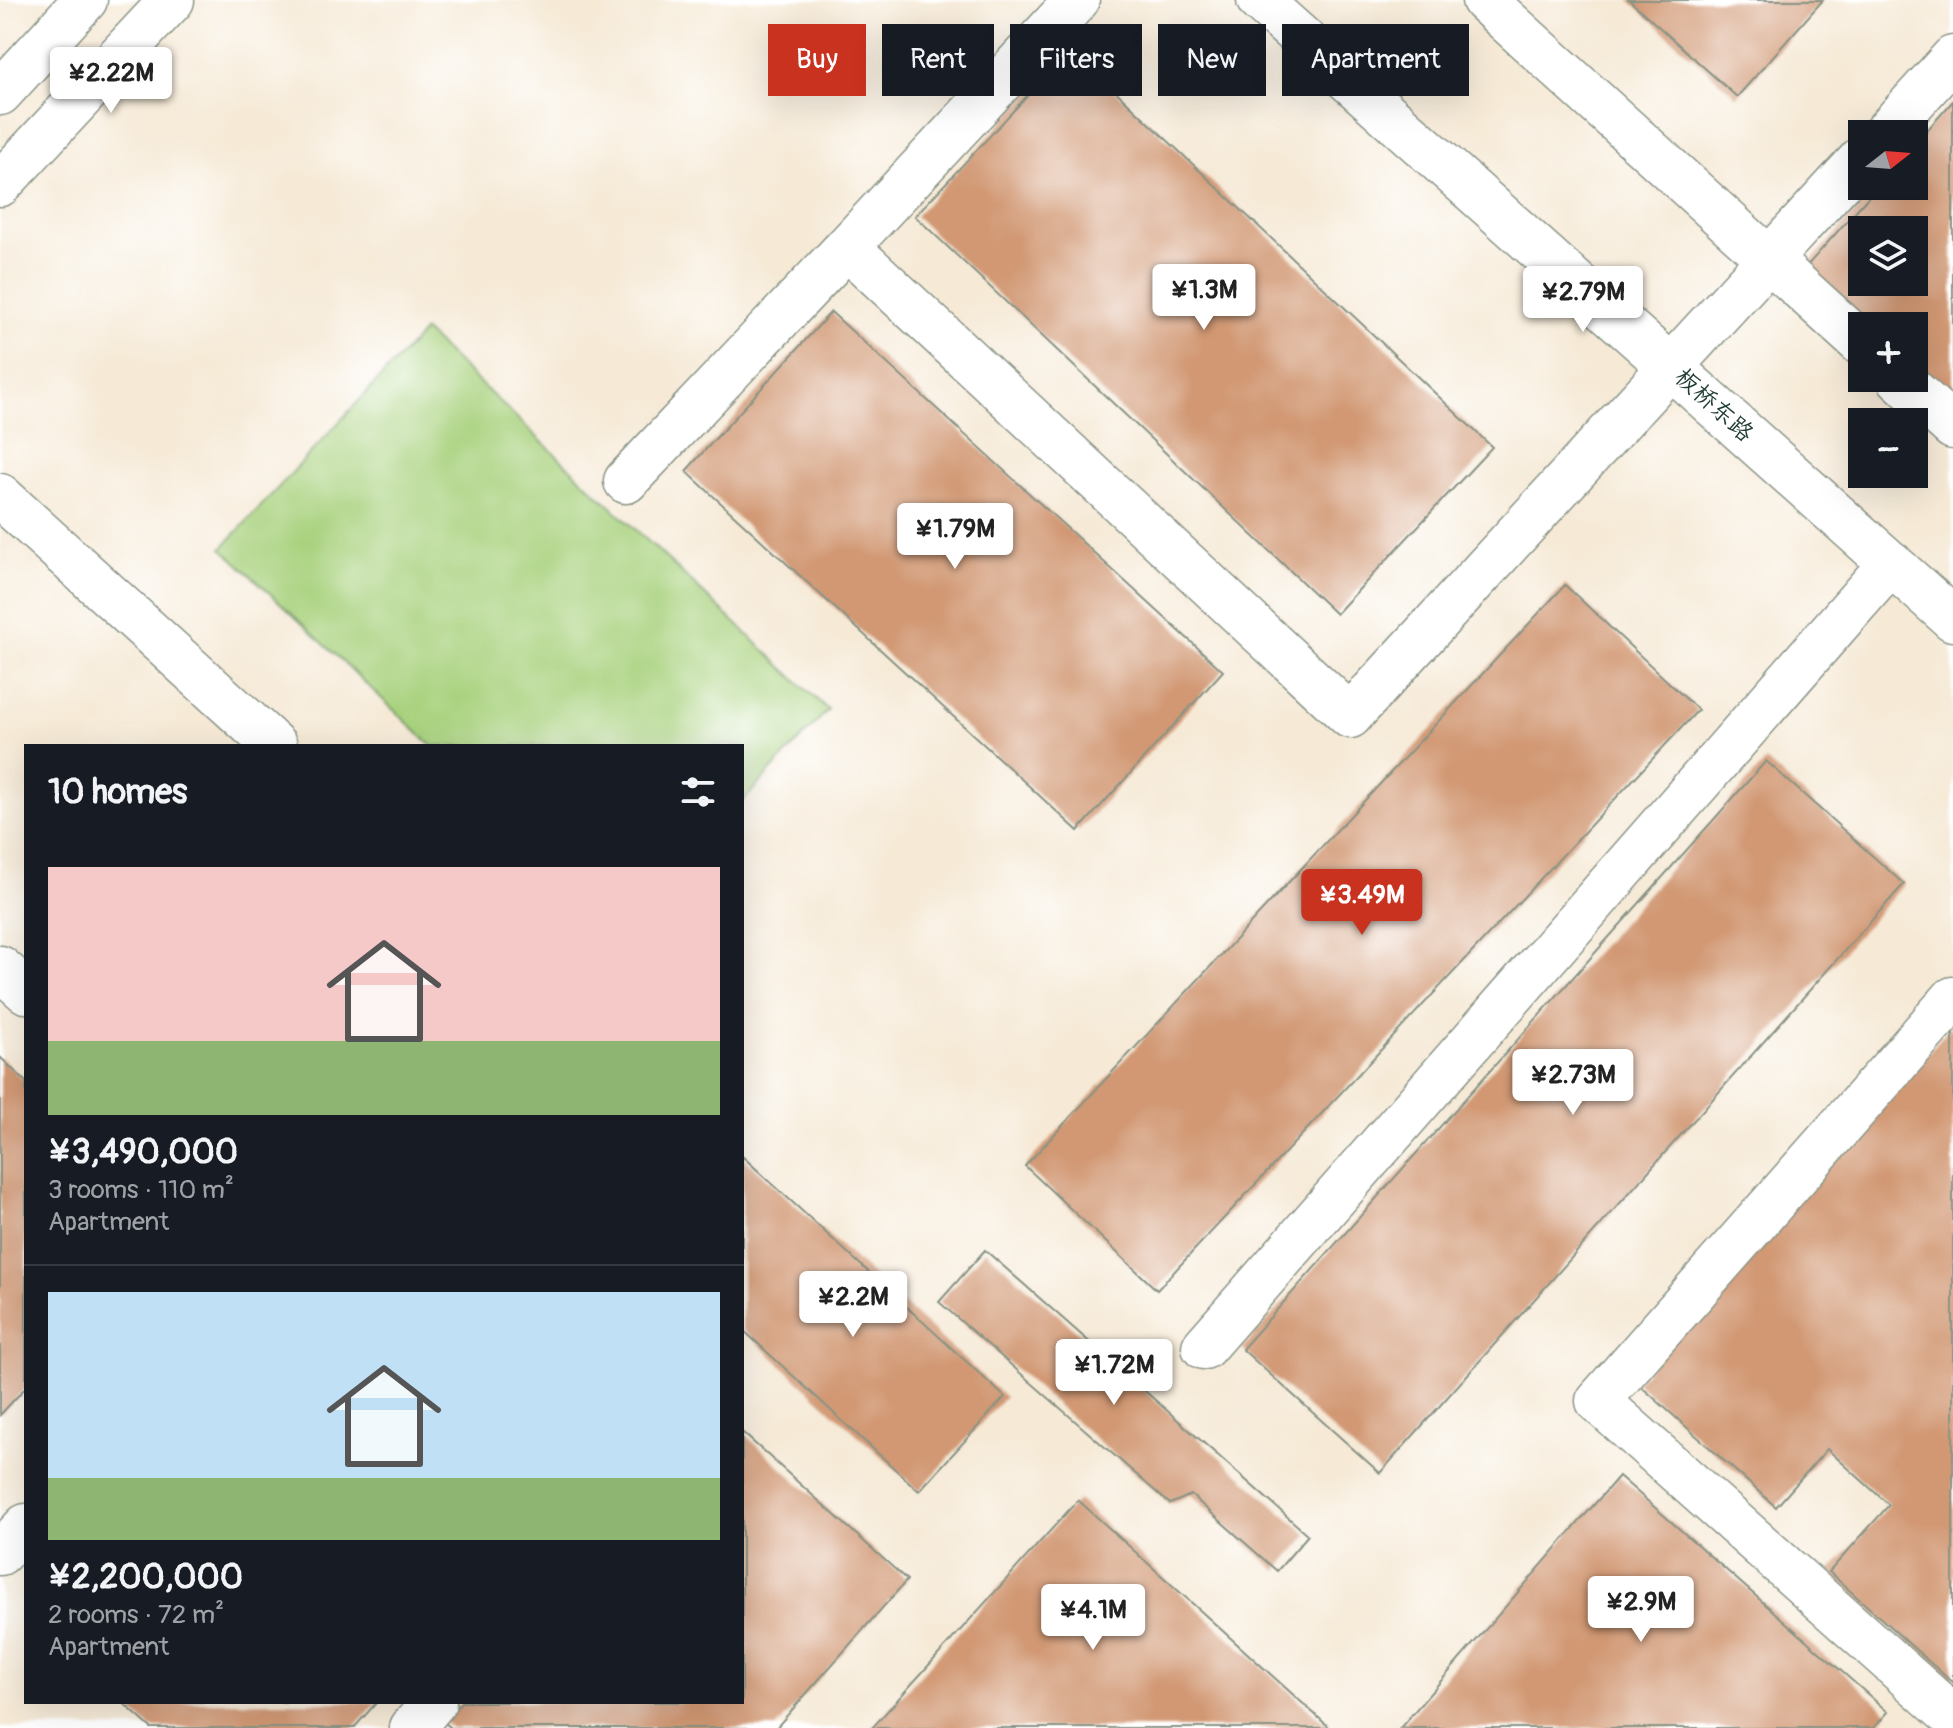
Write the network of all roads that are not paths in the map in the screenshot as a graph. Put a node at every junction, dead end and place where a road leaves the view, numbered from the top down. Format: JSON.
{"nodes":[{"id":1,"x":85,"y":0,"type":"edge"},
{"id":2,"x":172,"y":0,"type":"edge"},
{"id":3,"x":1077,"y":0,"type":"edge"},
{"id":4,"x":1259,"y":0,"type":"edge"},
{"id":5,"x":1484,"y":0,"type":"edge"},
{"id":6,"x":1953,"y":58,"type":"edge"},
{"id":7,"x":0,"y":93,"type":"edge"},
{"id":8,"x":1897,"y":120,"type":"edge"},
{"id":9,"x":1848,"y":173,"type":"edge"},
{"id":10,"x":0,"y":184,"type":"edge"},
{"id":11,"x":847,"y":247,"type":"junction"},
{"id":12,"x":1769,"y":260,"type":"junction"},
{"id":13,"x":1848,"y":331,"type":"edge"},
{"id":14,"x":1671,"y":367,"type":"junction"},
{"id":15,"x":1914,"y":392,"type":"edge"},
{"id":16,"x":1953,"y":427,"type":"edge"},
{"id":17,"x":626,"y":481,"type":"dead end"},
{"id":18,"x":0,"y":496,"type":"edge"},
{"id":19,"x":1891,"y":563,"type":"junction"},
{"id":20,"x":1953,"y":619,"type":"edge"},
{"id":21,"x":273,"y":744,"type":"edge"},
{"id":22,"x":0,"y":968,"type":"edge"},
{"id":23,"x":24,"y":989,"type":"edge"},
{"id":24,"x":1953,"y":999,"type":"edge"},
{"id":25,"x":1204,"y":1347,"type":"dead end"},
{"id":26,"x":24,"y":1528,"type":"edge"},
{"id":27,"x":0,"y":1553,"type":"edge"},
{"id":28,"x":432,"y":1704,"type":"edge"},
{"id":29,"x":1953,"y":1717,"type":"edge"},
{"id":30,"x":412,"y":1728,"type":"edge"}],
"edges":[{"from":1,"to":7,"type":"street"},
{"from":2,"to":10,"type":"street"},
{"from":3,"to":11,"type":"street"},
{"from":4,"to":14,"type":"street","name":"板桥东路"},
{"from":5,"to":12,"type":"street"},
{"from":6,"to":8,"type":"street"},
{"from":9,"to":12,"type":"street"},
{"from":11,"to":14,"type":"street"},
{"from":11,"to":17,"type":"street"},
{"from":12,"to":13,"type":"street"},
{"from":12,"to":14,"type":"street"},
{"from":14,"to":19,"type":"street","name":"板桥东路"},
{"from":15,"to":16,"type":"street"},
{"from":18,"to":21,"type":"street"},
{"from":19,"to":20,"type":"street","name":"板桥东路"},
{"from":19,"to":25,"type":"street"},
{"from":22,"to":23,"type":"street"},
{"from":24,"to":29,"type":"street"},
{"from":26,"to":27,"type":"street"},
{"from":28,"to":30,"type":"street"}]}
